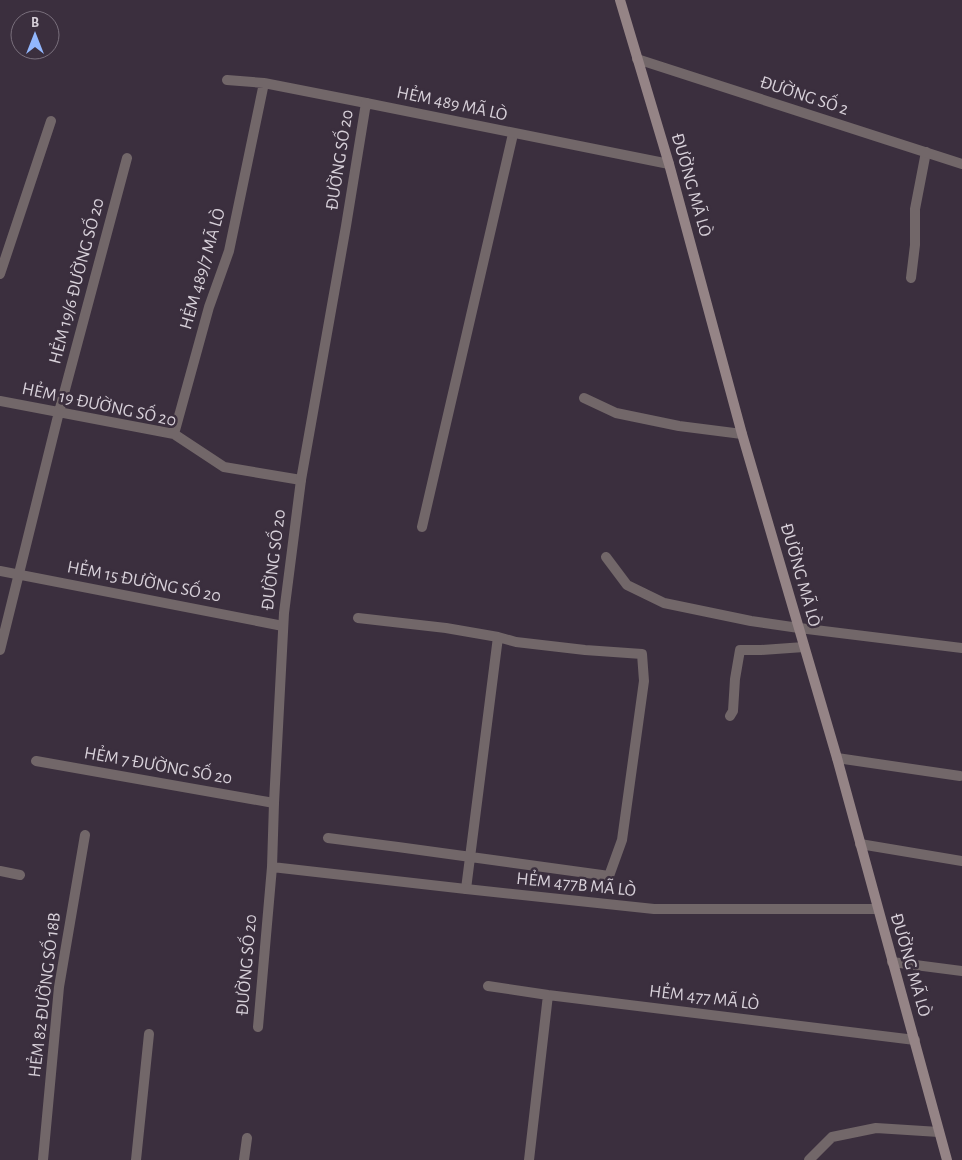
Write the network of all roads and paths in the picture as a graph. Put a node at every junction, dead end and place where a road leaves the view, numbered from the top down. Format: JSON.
{"nodes":[{"id":1,"x":620,"y":0,"type":"edge"},
{"id":2,"x":637,"y":58,"type":"junction"},
{"id":3,"x":227,"y":80,"type":"dead end"},
{"id":4,"x":264,"y":84,"type":"junction"},
{"id":5,"x":366,"y":103,"type":"junction"},
{"id":6,"x":51,"y":121,"type":"dead end"},
{"id":7,"x":513,"y":134,"type":"junction"},
{"id":8,"x":926,"y":152,"type":"junction"},
{"id":9,"x":127,"y":158,"type":"dead end"},
{"id":10,"x":669,"y":164,"type":"junction"},
{"id":11,"x":962,"y":164,"type":"edge"},
{"id":12,"x":0,"y":274,"type":"edge"},
{"id":13,"x":911,"y":278,"type":"dead end"},
{"id":14,"x":584,"y":398,"type":"dead end"},
{"id":15,"x":0,"y":401,"type":"edge"},
{"id":16,"x":59,"y":412,"type":"junction"},
{"id":17,"x":174,"y":434,"type":"junction"},
{"id":18,"x":742,"y":434,"type":"junction"},
{"id":19,"x":301,"y":480,"type":"junction"},
{"id":20,"x":422,"y":527,"type":"dead end"},
{"id":21,"x":606,"y":557,"type":"dead end"},
{"id":22,"x":0,"y":571,"type":"edge"},
{"id":23,"x":18,"y":573,"type":"junction"},
{"id":24,"x":358,"y":618,"type":"dead end"},
{"id":25,"x":282,"y":626,"type":"junction"},
{"id":26,"x":799,"y":628,"type":"junction"},
{"id":27,"x":498,"y":637,"type":"junction"},
{"id":28,"x":804,"y":647,"type":"junction"},
{"id":29,"x":962,"y":648,"type":"edge"},
{"id":30,"x":0,"y":650,"type":"edge"},
{"id":31,"x":730,"y":716,"type":"dead end"},
{"id":32,"x":837,"y":758,"type":"junction"},
{"id":33,"x":36,"y":761,"type":"dead end"},
{"id":34,"x":960,"y":776,"type":"dead end"},
{"id":35,"x":274,"y":802,"type":"junction"},
{"id":36,"x":85,"y":835,"type":"dead end"},
{"id":37,"x":328,"y":838,"type":"dead end"},
{"id":38,"x":860,"y":844,"type":"junction"},
{"id":39,"x":470,"y":858,"type":"junction"},
{"id":40,"x":962,"y":861,"type":"edge"},
{"id":41,"x":272,"y":867,"type":"junction"},
{"id":42,"x":0,"y":871,"type":"edge"},
{"id":43,"x":20,"y":875,"type":"dead end"},
{"id":44,"x":466,"y":890,"type":"junction"},
{"id":45,"x":878,"y":909,"type":"junction"},
{"id":46,"x":892,"y":962,"type":"junction"},
{"id":47,"x":962,"y":971,"type":"edge"},
{"id":48,"x":488,"y":986,"type":"dead end"},
{"id":49,"x":548,"y":995,"type":"junction"},
{"id":50,"x":258,"y":1027,"type":"dead end"},
{"id":51,"x":148,"y":1034,"type":"dead end"},
{"id":52,"x":915,"y":1040,"type":"junction"},
{"id":53,"x":939,"y":1132,"type":"junction"},
{"id":54,"x":246,"y":1138,"type":"dead end"},
{"id":55,"x":43,"y":1160,"type":"edge"},
{"id":56,"x":136,"y":1160,"type":"edge"},
{"id":57,"x":244,"y":1160,"type":"edge"},
{"id":58,"x":529,"y":1160,"type":"edge"},
{"id":59,"x":809,"y":1160,"type":"edge"},
{"id":60,"x":947,"y":1160,"type":"edge"}],
"edges":[{"from":1,"to":2,"type":"main road","name":"ĐƯỜNG MÃ LÒ"},
{"from":2,"to":8,"type":"street","name":"ĐƯỜNG SỐ 2"},
{"from":2,"to":10,"type":"main road","name":"ĐƯỜNG MÃ LÒ"},
{"from":3,"to":4,"type":"street","name":"HẺM 489 MÃ LÒ"},
{"from":4,"to":5,"type":"street","name":"HẺM 489 MÃ LÒ"},
{"from":4,"to":17,"type":"street","name":"HẺM 489/7 MÃ LÒ"},
{"from":5,"to":7,"type":"street","name":"HẺM 489 MÃ LÒ"},
{"from":5,"to":19,"type":"street","name":"ĐƯỜNG SỐ 20"},
{"from":6,"to":12,"type":"street"},
{"from":7,"to":10,"type":"street","name":"HẺM 489 MÃ LÒ"},
{"from":7,"to":20,"type":"street"},
{"from":8,"to":11,"type":"street","name":"ĐƯỜNG SỐ 2"},
{"from":8,"to":13,"type":"street"},
{"from":9,"to":16,"type":"street","name":"HẺM 19/6 ĐƯỜNG SỐ 20"},
{"from":10,"to":18,"type":"main road","name":"ĐƯỜNG MÃ LÒ"},
{"from":14,"to":18,"type":"street"},
{"from":15,"to":16,"type":"street","name":"HẺM 19 ĐƯỜNG SỐ 20"},
{"from":16,"to":17,"type":"street","name":"HẺM 19 ĐƯỜNG SỐ 20"},
{"from":16,"to":23,"type":"street","name":"HẺM 19/6 ĐƯỜNG SỐ 20"},
{"from":17,"to":19,"type":"street","name":"HẺM 19 ĐƯỜNG SỐ 20"},
{"from":18,"to":26,"type":"main road","name":"ĐƯỜNG MÃ LÒ"},
{"from":19,"to":25,"type":"street","name":"ĐƯỜNG SỐ 20"},
{"from":21,"to":26,"type":"street"},
{"from":22,"to":23,"type":"street","name":"HẺM 15 ĐƯỜNG SỐ 20"},
{"from":23,"to":25,"type":"street","name":"HẺM 15 ĐƯỜNG SỐ 20"},
{"from":23,"to":30,"type":"street","name":"HẺM 19/6 ĐƯỜNG SỐ 20"},
{"from":24,"to":27,"type":"street"},
{"from":25,"to":35,"type":"street","name":"ĐƯỜNG SỐ 20"},
{"from":26,"to":28,"type":"main road","name":"ĐƯỜNG MÃ LÒ"},
{"from":26,"to":29,"type":"street"},
{"from":27,"to":39,"type":"street"},
{"from":27,"to":39,"type":"street"},
{"from":28,"to":31,"type":"street"},
{"from":28,"to":32,"type":"main road","name":"ĐƯỜNG MÃ LÒ"},
{"from":32,"to":34,"type":"street"},
{"from":32,"to":38,"type":"main road","name":"ĐƯỜNG MÃ LÒ"},
{"from":33,"to":35,"type":"street","name":"HẺM 7 ĐƯỜNG SỐ 20"},
{"from":35,"to":41,"type":"street","name":"ĐƯỜNG SỐ 20"},
{"from":36,"to":55,"type":"street","name":"HẺM 82 ĐƯỜNG SỐ 18B"},
{"from":37,"to":39,"type":"street"},
{"from":38,"to":40,"type":"street"},
{"from":38,"to":45,"type":"main road","name":"ĐƯỜNG MÃ LÒ"},
{"from":39,"to":44,"type":"street"},
{"from":41,"to":44,"type":"street","name":"HẺM 477B MÃ LÒ"},
{"from":41,"to":50,"type":"street","name":"ĐƯỜNG SỐ 20"},
{"from":42,"to":43,"type":"street"},
{"from":44,"to":45,"type":"street","name":"HẺM 477B MÃ LÒ"},
{"from":45,"to":46,"type":"main road","name":"ĐƯỜNG MÃ LÒ"},
{"from":46,"to":47,"type":"street"},
{"from":46,"to":52,"type":"main road","name":"ĐƯỜNG MÃ LÒ"},
{"from":48,"to":49,"type":"street","name":"HẺM 477 MÃ LÒ"},
{"from":49,"to":52,"type":"street","name":"HẺM 477 MÃ LÒ"},
{"from":49,"to":58,"type":"street"},
{"from":51,"to":56,"type":"street"},
{"from":52,"to":53,"type":"main road","name":"ĐƯỜNG MÃ LÒ"},
{"from":53,"to":59,"type":"street"},
{"from":53,"to":60,"type":"main road","name":"ĐƯỜNG MÃ LÒ"},
{"from":54,"to":57,"type":"street"}]}
